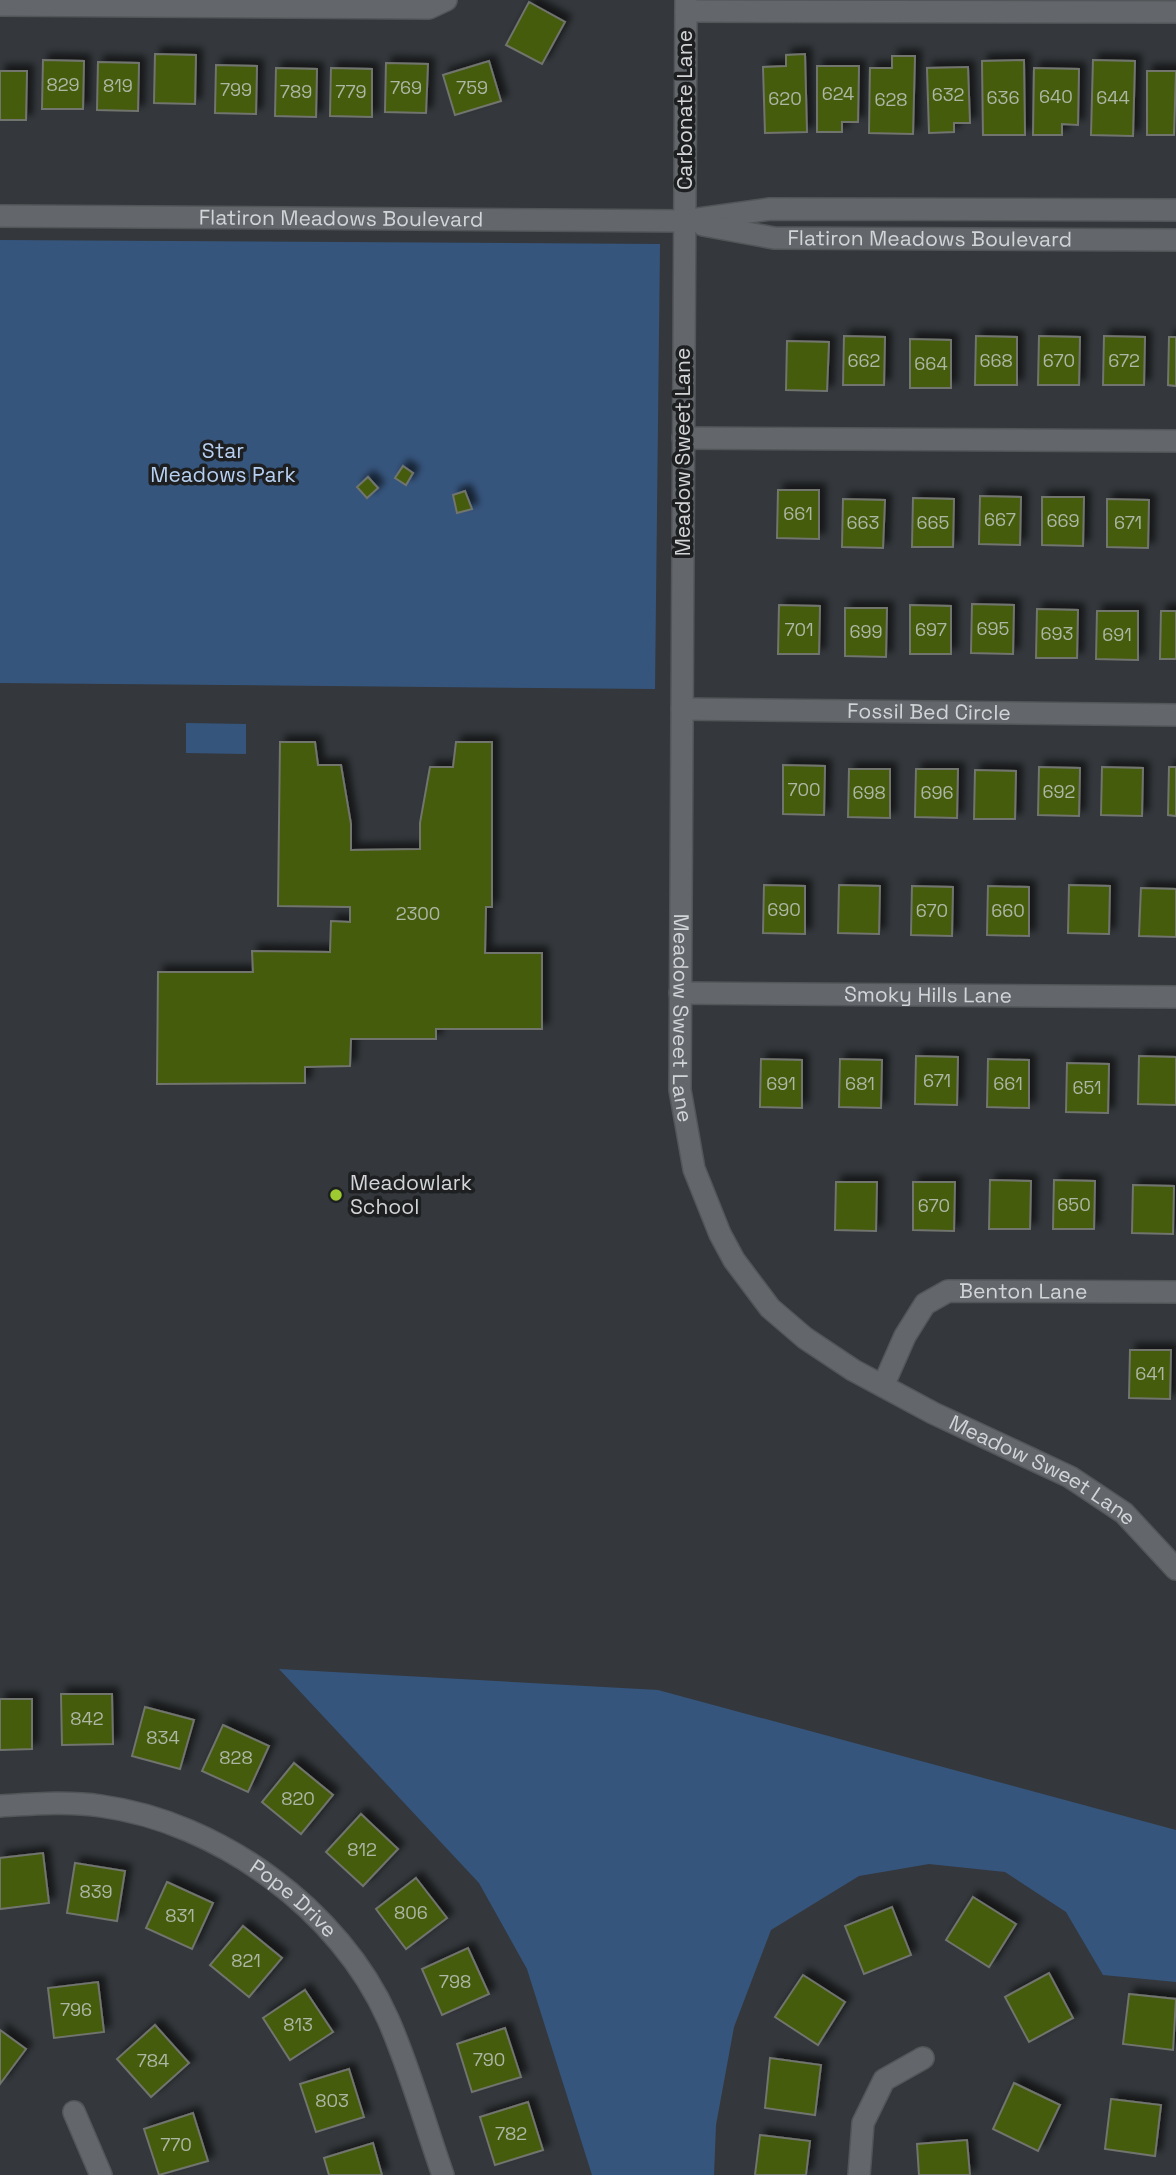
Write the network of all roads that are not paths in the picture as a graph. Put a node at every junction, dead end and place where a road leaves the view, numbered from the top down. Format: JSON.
{"nodes":[{"id":1,"x":446,"y":0,"type":"edge"},
{"id":2,"x":0,"y":5,"type":"edge"},
{"id":3,"x":686,"y":6,"type":"edge"},
{"id":4,"x":1176,"y":12,"type":"edge"},
{"id":5,"x":1176,"y":210,"type":"edge"},
{"id":6,"x":0,"y":216,"type":"edge"},
{"id":7,"x":684,"y":221,"type":"junction"},
{"id":8,"x":1176,"y":240,"type":"edge"},
{"id":9,"x":684,"y":438,"type":"junction"},
{"id":10,"x":1176,"y":441,"type":"edge"},
{"id":11,"x":682,"y":709,"type":"junction"},
{"id":12,"x":1176,"y":715,"type":"edge"},
{"id":13,"x":680,"y":993,"type":"junction"},
{"id":14,"x":1176,"y":997,"type":"edge"},
{"id":15,"x":1176,"y":1292,"type":"edge"},
{"id":16,"x":883,"y":1387,"type":"junction"},
{"id":17,"x":1176,"y":1569,"type":"edge"},
{"id":18,"x":0,"y":1806,"type":"edge"},
{"id":19,"x":923,"y":2058,"type":"dead end"},
{"id":20,"x":75,"y":2112,"type":"dead end"},
{"id":21,"x":101,"y":2175,"type":"edge"},
{"id":22,"x":443,"y":2175,"type":"edge"},
{"id":23,"x":859,"y":2175,"type":"edge"}],
"edges":[{"from":1,"to":2,"type":"street"},
{"from":3,"to":4,"type":"street"},
{"from":3,"to":7,"type":"street","name":"Carbonate Lane"},
{"from":5,"to":7,"type":"street","name":"Flatiron Meadows Boulevard"},
{"from":6,"to":7,"type":"street","name":"Flatiron Meadows Boulevard"},
{"from":7,"to":8,"type":"street","name":"Flatiron Meadows Boulevard"},
{"from":7,"to":9,"type":"street","name":"Meadow Sweet Lane"},
{"from":9,"to":10,"type":"street"},
{"from":9,"to":11,"type":"street","name":"Meadow Sweet Lane"},
{"from":11,"to":12,"type":"street","name":"Fossil Bed Circle"},
{"from":11,"to":13,"type":"street","name":"Meadow Sweet Lane"},
{"from":13,"to":14,"type":"street","name":"Smoky Hills Lane"},
{"from":13,"to":16,"type":"street","name":"Meadow Sweet Lane"},
{"from":15,"to":16,"type":"street","name":"Benton Lane"},
{"from":16,"to":17,"type":"street","name":"Meadow Sweet Lane"},
{"from":18,"to":22,"type":"street","name":"Pope Drive"},
{"from":19,"to":23,"type":"street"},
{"from":20,"to":21,"type":"street"}]}
